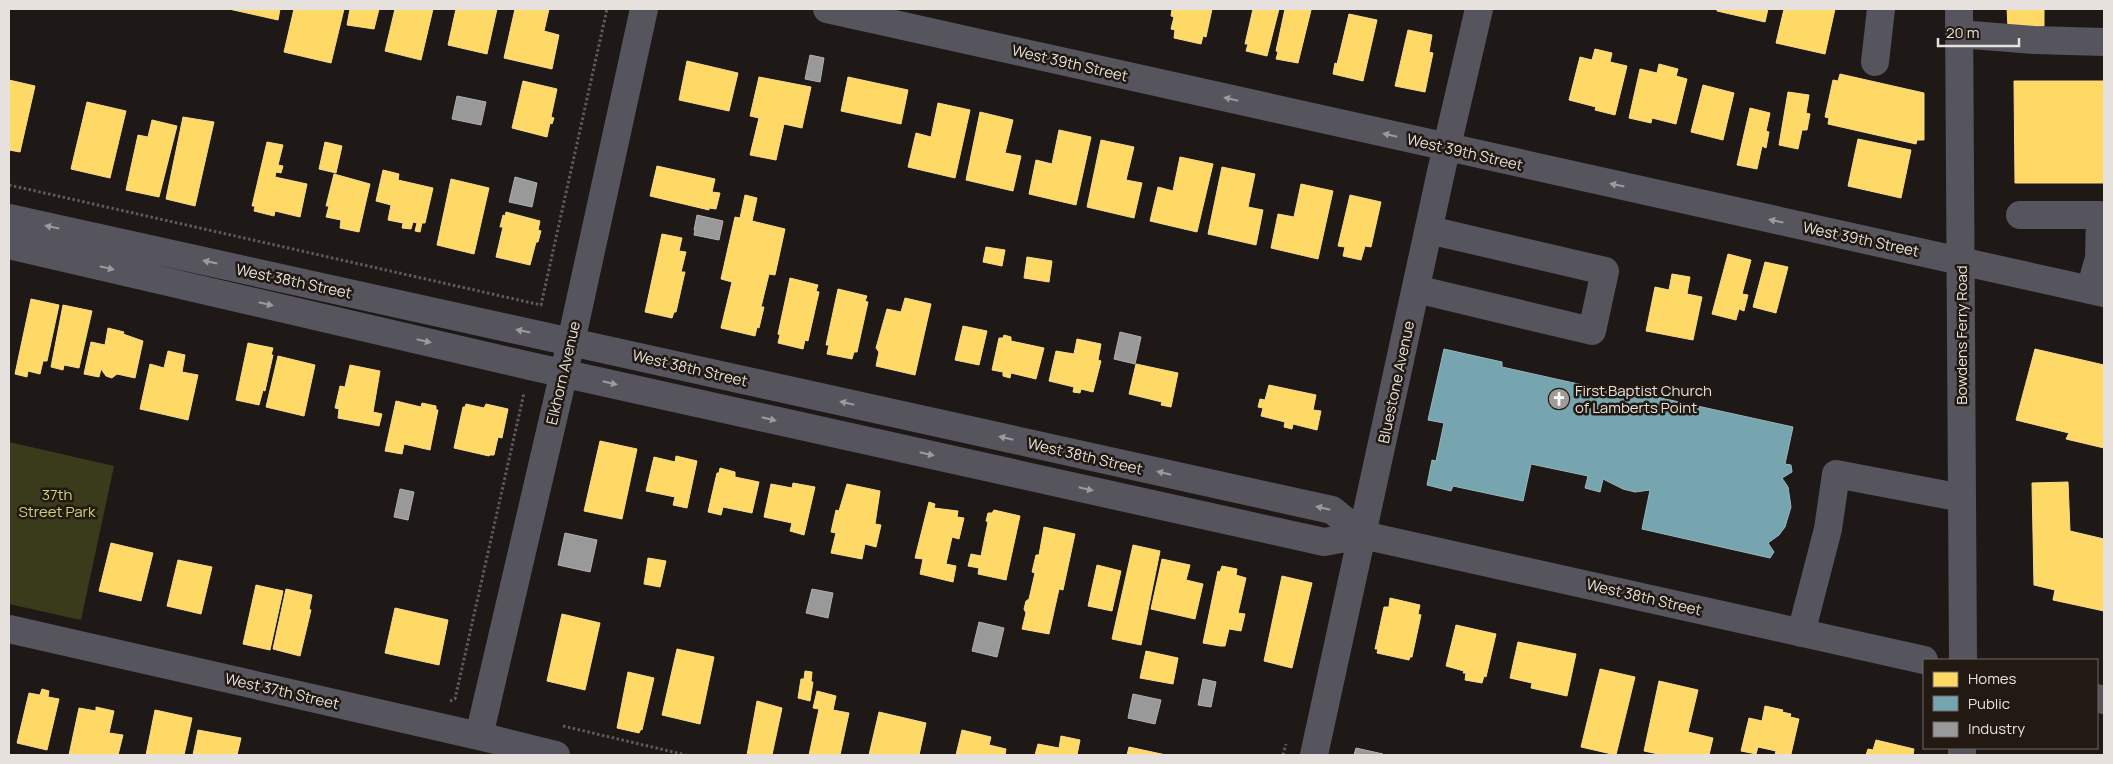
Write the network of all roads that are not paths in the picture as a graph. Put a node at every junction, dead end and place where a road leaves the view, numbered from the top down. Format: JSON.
{"nodes":[{"id":1,"x":644,"y":9,"type":"edge"},
{"id":2,"x":827,"y":9,"type":"edge"},
{"id":3,"x":1480,"y":9,"type":"edge"},
{"id":4,"x":1881,"y":9,"type":"edge"},
{"id":5,"x":1959,"y":22,"type":"edge"},
{"id":6,"x":2104,"y":42,"type":"edge"},
{"id":7,"x":1875,"y":62,"type":"dead end"},
{"id":8,"x":1446,"y":147,"type":"junction"},
{"id":9,"x":2020,"y":215,"type":"dead end"},
{"id":10,"x":9,"y":218,"type":"edge"},
{"id":11,"x":1428,"y":230,"type":"junction"},
{"id":12,"x":9,"y":245,"type":"edge"},
{"id":13,"x":1960,"y":261,"type":"junction"},
{"id":14,"x":1416,"y":289,"type":"junction"},
{"id":15,"x":2097,"y":292,"type":"edge"},
{"id":16,"x":570,"y":342,"type":"junction"},
{"id":17,"x":562,"y":373,"type":"junction"},
{"id":18,"x":1962,"y":498,"type":"junction"},
{"id":19,"x":1363,"y":535,"type":"junction"},
{"id":20,"x":9,"y":629,"type":"edge"},
{"id":21,"x":1801,"y":632,"type":"junction"},
{"id":22,"x":1963,"y":659,"type":"edge"},
{"id":23,"x":1923,"y":660,"type":"edge"},
{"id":24,"x":479,"y":736,"type":"junction"},
{"id":25,"x":556,"y":755,"type":"edge"},
{"id":26,"x":1314,"y":755,"type":"edge"}],
"edges":[{"from":1,"to":16,"type":"street","name":"Elkhorn Avenue"},
{"from":8,"to":2,"type":"street","name":"West 39th Street","one_way":true},
{"from":3,"to":8,"type":"street","name":"Bluestone Avenue"},
{"from":4,"to":7,"type":"street"},
{"from":5,"to":6,"type":"street"},
{"from":5,"to":13,"type":"street","name":"Bowdens Ferry Road"},
{"from":8,"to":11,"type":"street","name":"Bluestone Avenue"},
{"from":13,"to":8,"type":"street","name":"West 39th Street","one_way":true},
{"from":9,"to":15,"type":"street"},
{"from":16,"to":10,"type":"street","name":"West 38th Street","one_way":true},
{"from":11,"to":14,"type":"street","name":"Bluestone Avenue"},
{"from":11,"to":14,"type":"street"},
{"from":12,"to":17,"type":"street","name":"West 38th Street","one_way":true},
{"from":13,"to":15,"type":"street","name":"West 39th Street"},
{"from":13,"to":18,"type":"street","name":"Bowdens Ferry Road"},
{"from":14,"to":19,"type":"street","name":"Bluestone Avenue"},
{"from":16,"to":17,"type":"street","name":"Elkhorn Avenue"},
{"from":19,"to":16,"type":"street","name":"West 38th Street","one_way":true},
{"from":17,"to":19,"type":"street","name":"West 38th Street","one_way":true},
{"from":17,"to":24,"type":"street","name":"Elkhorn Avenue"},
{"from":18,"to":21,"type":"street"},
{"from":18,"to":22,"type":"street","name":"Bowdens Ferry Road"},
{"from":19,"to":21,"type":"street","name":"West 38th Street"},
{"from":19,"to":26,"type":"street","name":"Bluestone Avenue"},
{"from":20,"to":24,"type":"street","name":"West 37th Street"},
{"from":21,"to":23,"type":"street","name":"West 38th Street"},
{"from":24,"to":25,"type":"street","name":"West 37th Street"}]}
